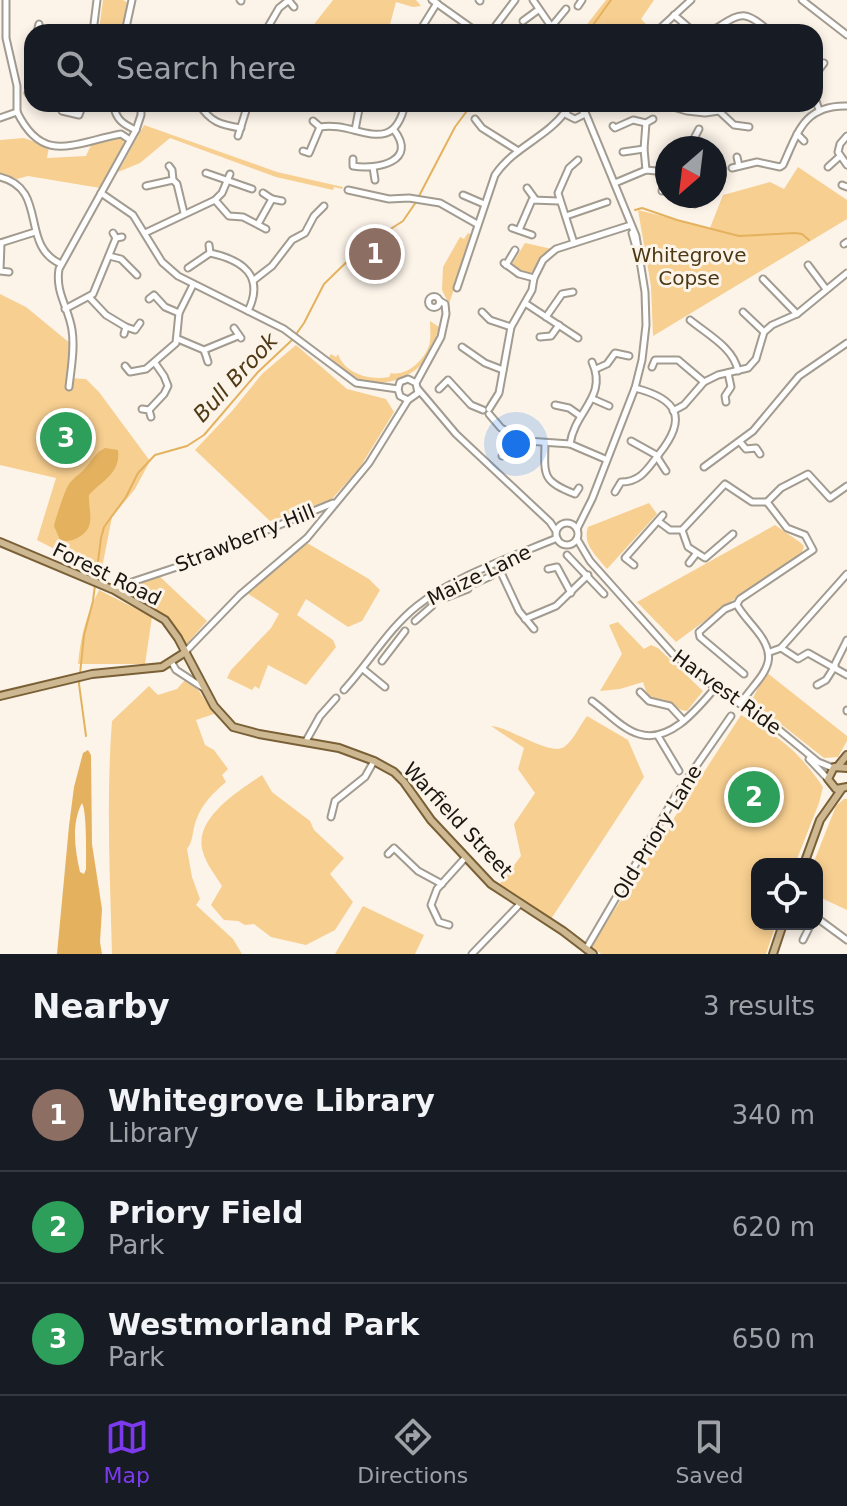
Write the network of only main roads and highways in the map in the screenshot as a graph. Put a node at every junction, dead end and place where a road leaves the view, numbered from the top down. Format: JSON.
{"nodes":[{"id":1,"x":0,"y":542,"type":"edge"},
{"id":2,"x":184,"y":653,"type":"junction"},
{"id":3,"x":0,"y":696,"type":"edge"},
{"id":4,"x":847,"y":755,"type":"edge"},
{"id":5,"x":835,"y":767,"type":"junction"},
{"id":6,"x":847,"y":768,"type":"edge"},
{"id":7,"x":829,"y":782,"type":"junction"},
{"id":8,"x":844,"y":788,"type":"edge"},
{"id":9,"x":825,"y":811,"type":"junction"},
{"id":10,"x":806,"y":858,"type":"edge"},
{"id":11,"x":781,"y":930,"type":"edge"},
{"id":12,"x":589,"y":952,"type":"edge"},
{"id":13,"x":773,"y":954,"type":"edge"}],
"edges":[{"from":1,"to":2,"type":"main road","name":"Forest Road"},
{"from":2,"to":3,"type":"main road"},
{"from":2,"to":12,"type":"main road","name":"Warfield Street"},
{"from":4,"to":5,"type":"main road"},
{"from":5,"to":6,"type":"main road"},
{"from":5,"to":7,"type":"main road"},
{"from":7,"to":8,"type":"main road"},
{"from":7,"to":9,"type":"main road"},
{"from":8,"to":9,"type":"main road"},
{"from":9,"to":10,"type":"main road"},
{"from":11,"to":13,"type":"main road"}]}
